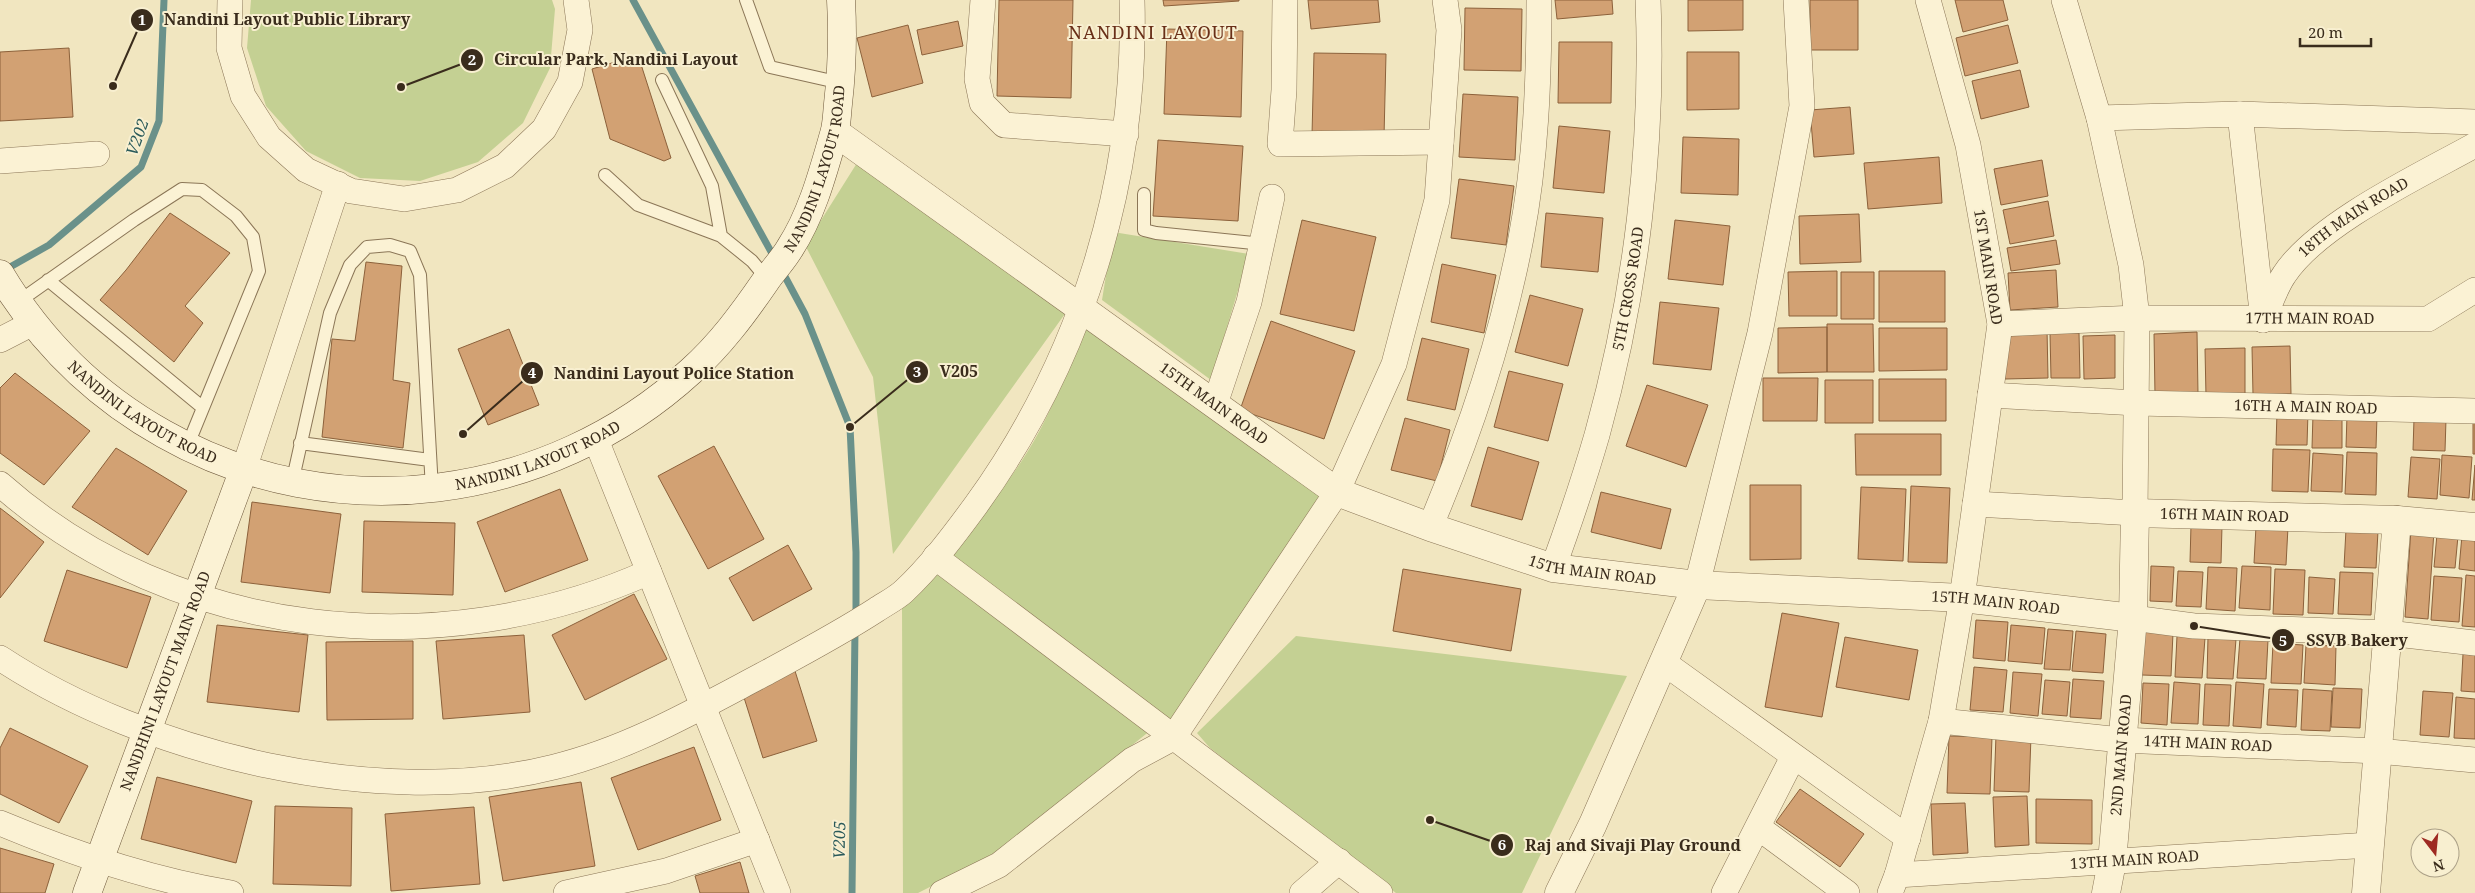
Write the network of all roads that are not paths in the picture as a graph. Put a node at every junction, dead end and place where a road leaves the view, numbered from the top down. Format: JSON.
{"nodes":[{"id":1,"x":230,"y":0,"type":"edge"},
{"id":2,"x":576,"y":0,"type":"edge"},
{"id":3,"x":746,"y":0,"type":"edge"},
{"id":4,"x":841,"y":0,"type":"edge"},
{"id":5,"x":983,"y":0,"type":"edge"},
{"id":6,"x":1132,"y":0,"type":"edge"},
{"id":7,"x":1285,"y":0,"type":"edge"},
{"id":8,"x":1445,"y":0,"type":"edge"},
{"id":9,"x":1539,"y":0,"type":"edge"},
{"id":10,"x":1648,"y":0,"type":"edge"},
{"id":11,"x":1796,"y":0,"type":"edge"},
{"id":12,"x":1928,"y":0,"type":"edge"},
{"id":13,"x":2064,"y":0,"type":"edge"},
{"id":14,"x":662,"y":80,"type":"dead end"},
{"id":15,"x":841,"y":83,"type":"junction"},
{"id":16,"x":2240,"y":114,"type":"junction"},
{"id":17,"x":2098,"y":118,"type":"junction"},
{"id":18,"x":2475,"y":122,"type":"edge"},
{"id":19,"x":835,"y":132,"type":"junction"},
{"id":20,"x":1126,"y":134,"type":"junction"},
{"id":21,"x":1441,"y":142,"type":"junction"},
{"id":22,"x":2475,"y":145,"type":"edge"},
{"id":23,"x":97,"y":154,"type":"dead end"},
{"id":24,"x":0,"y":161,"type":"edge"},
{"id":25,"x":605,"y":176,"type":"dead end"},
{"id":26,"x":338,"y":184,"type":"junction"},
{"id":27,"x":1144,"y":194,"type":"dead end"},
{"id":28,"x":1272,"y":197,"type":"dead end"},
{"id":29,"x":721,"y":236,"type":"junction"},
{"id":30,"x":1263,"y":244,"type":"junction"},
{"id":31,"x":767,"y":279,"type":"junction"},
{"id":32,"x":48,"y":280,"type":"junction"},
{"id":33,"x":2475,"y":290,"type":"edge"},
{"id":34,"x":15,"y":296,"type":"edge"},
{"id":35,"x":1080,"y":307,"type":"junction"},
{"id":36,"x":2137,"y":318,"type":"junction"},
{"id":37,"x":2263,"y":320,"type":"junction"},
{"id":38,"x":2000,"y":324,"type":"junction"},
{"id":39,"x":0,"y":340,"type":"edge"},
{"id":40,"x":1990,"y":396,"type":"junction"},
{"id":41,"x":2137,"y":403,"type":"junction"},
{"id":42,"x":1215,"y":404,"type":"junction"},
{"id":43,"x":202,"y":407,"type":"junction"},
{"id":44,"x":2475,"y":411,"type":"edge"},
{"id":45,"x":596,"y":440,"type":"junction"},
{"id":46,"x":300,"y":443,"type":"junction"},
{"id":47,"x":187,"y":446,"type":"junction"},
{"id":48,"x":430,"y":460,"type":"junction"},
{"id":49,"x":244,"y":469,"type":"junction"},
{"id":50,"x":292,"y":483,"type":"junction"},
{"id":51,"x":0,"y":484,"type":"edge"},
{"id":52,"x":432,"y":490,"type":"junction"},
{"id":53,"x":1337,"y":492,"type":"junction"},
{"id":54,"x":1975,"y":504,"type":"junction"},
{"id":55,"x":2135,"y":513,"type":"junction"},
{"id":56,"x":2397,"y":520,"type":"junction"},
{"id":57,"x":1430,"y":527,"type":"junction"},
{"id":58,"x":2475,"y":527,"type":"edge"},
{"id":59,"x":935,"y":556,"type":"junction"},
{"id":60,"x":1553,"y":568,"type":"junction"},
{"id":61,"x":649,"y":572,"type":"junction"},
{"id":62,"x":1697,"y":585,"type":"junction"},
{"id":63,"x":197,"y":596,"type":"junction"},
{"id":64,"x":1962,"y":598,"type":"junction"},
{"id":65,"x":2133,"y":618,"type":"junction"},
{"id":66,"x":2388,"y":633,"type":"junction"},
{"id":67,"x":2475,"y":643,"type":"edge"},
{"id":68,"x":0,"y":658,"type":"edge"},
{"id":69,"x":1663,"y":662,"type":"junction"},
{"id":70,"x":703,"y":707,"type":"junction"},
{"id":71,"x":1941,"y":722,"type":"junction"},
{"id":72,"x":147,"y":731,"type":"junction"},
{"id":73,"x":1173,"y":738,"type":"junction"},
{"id":74,"x":2121,"y":740,"type":"junction"},
{"id":75,"x":2378,"y":751,"type":"junction"},
{"id":76,"x":1793,"y":757,"type":"junction"},
{"id":77,"x":2475,"y":760,"type":"edge"},
{"id":78,"x":0,"y":823,"type":"edge"},
{"id":79,"x":1759,"y":828,"type":"junction"},
{"id":80,"x":1908,"y":838,"type":"junction"},
{"id":81,"x":757,"y":840,"type":"junction"},
{"id":82,"x":2370,"y":845,"type":"junction"},
{"id":83,"x":99,"y":861,"type":"junction"},
{"id":84,"x":1339,"y":861,"type":"junction"},
{"id":85,"x":2112,"y":862,"type":"junction"},
{"id":86,"x":1894,"y":884,"type":"edge"},
{"id":87,"x":87,"y":893,"type":"edge"},
{"id":88,"x":231,"y":893,"type":"edge"},
{"id":89,"x":566,"y":893,"type":"edge"},
{"id":90,"x":778,"y":893,"type":"edge"},
{"id":91,"x":942,"y":893,"type":"edge"},
{"id":92,"x":1302,"y":893,"type":"edge"},
{"id":93,"x":1380,"y":893,"type":"edge"},
{"id":94,"x":1559,"y":893,"type":"edge"},
{"id":95,"x":1724,"y":893,"type":"edge"},
{"id":96,"x":1847,"y":893,"type":"edge"},
{"id":97,"x":2106,"y":893,"type":"edge"},
{"id":98,"x":2366,"y":893,"type":"edge"}],
"edges":[{"from":1,"to":26,"type":"street"},
{"from":2,"to":26,"type":"street"},
{"from":3,"to":15,"type":"lane"},
{"from":4,"to":15,"type":"street","name":"NANDINI LAYOUT ROAD"},
{"from":5,"to":20,"type":"street"},
{"from":6,"to":20,"type":"street"},
{"from":7,"to":21,"type":"street"},
{"from":8,"to":21,"type":"street"},
{"from":9,"to":57,"type":"street"},
{"from":10,"to":60,"type":"street","name":"5TH CROSS ROAD"},
{"from":11,"to":62,"type":"street"},
{"from":12,"to":38,"type":"street","name":"1ST MAIN ROAD"},
{"from":13,"to":17,"type":"street"},
{"from":14,"to":29,"type":"lane"},
{"from":15,"to":19,"type":"street","name":"NANDINI LAYOUT ROAD"},
{"from":16,"to":17,"type":"street"},
{"from":16,"to":18,"type":"street"},
{"from":16,"to":37,"type":"street"},
{"from":17,"to":36,"type":"street"},
{"from":19,"to":31,"type":"street","name":"NANDINI LAYOUT ROAD"},
{"from":19,"to":35,"type":"street","name":"15TH MAIN ROAD"},
{"from":20,"to":35,"type":"street"},
{"from":21,"to":53,"type":"street"},
{"from":22,"to":37,"type":"street","name":"18TH MAIN ROAD"},
{"from":23,"to":24,"type":"street"},
{"from":25,"to":29,"type":"lane"},
{"from":26,"to":49,"type":"street"},
{"from":27,"to":30,"type":"lane"},
{"from":28,"to":30,"type":"street"},
{"from":29,"to":31,"type":"lane"},
{"from":30,"to":42,"type":"street"},
{"from":31,"to":45,"type":"street","name":"NANDINI LAYOUT ROAD"},
{"from":32,"to":34,"type":"lane"},
{"from":32,"to":43,"type":"lane"},
{"from":32,"to":43,"type":"lane"},
{"from":33,"to":37,"type":"street","name":"17TH MAIN ROAD"},
{"from":34,"to":39,"type":"street"},
{"from":34,"to":47,"type":"street","name":"NANDINI LAYOUT ROAD"},
{"from":35,"to":42,"type":"street","name":"15TH MAIN ROAD"},
{"from":35,"to":59,"type":"street"},
{"from":36,"to":37,"type":"street","name":"17TH MAIN ROAD"},
{"from":36,"to":38,"type":"street","name":"17TH MAIN ROAD"},
{"from":36,"to":41,"type":"street"},
{"from":38,"to":40,"type":"street","name":"1ST MAIN ROAD"},
{"from":40,"to":41,"type":"street","name":"16TH A MAIN ROAD"},
{"from":40,"to":54,"type":"street","name":"1ST MAIN ROAD"},
{"from":41,"to":44,"type":"street","name":"16TH A MAIN ROAD"},
{"from":41,"to":55,"type":"street"},
{"from":42,"to":53,"type":"street","name":"15TH MAIN ROAD"},
{"from":43,"to":47,"type":"lane"},
{"from":45,"to":52,"type":"street","name":"NANDINI LAYOUT ROAD"},
{"from":45,"to":61,"type":"street"},
{"from":46,"to":48,"type":"lane"},
{"from":46,"to":48,"type":"lane"},
{"from":46,"to":50,"type":"lane"},
{"from":47,"to":49,"type":"street","name":"NANDINI LAYOUT ROAD"},
{"from":48,"to":52,"type":"lane"},
{"from":49,"to":50,"type":"street","name":"NANDINI LAYOUT ROAD"},
{"from":49,"to":63,"type":"street","name":"NANDHINI LAYOUT MAIN ROAD"},
{"from":50,"to":52,"type":"street","name":"NANDINI LAYOUT ROAD"},
{"from":51,"to":63,"type":"street"},
{"from":53,"to":57,"type":"street","name":"15TH MAIN ROAD"},
{"from":53,"to":73,"type":"street"},
{"from":54,"to":55,"type":"street","name":"16TH MAIN ROAD"},
{"from":54,"to":64,"type":"street","name":"1ST MAIN ROAD"},
{"from":55,"to":56,"type":"street","name":"16TH MAIN ROAD"},
{"from":55,"to":65,"type":"street","name":"2ND MAIN ROAD"},
{"from":56,"to":58,"type":"street","name":"16TH MAIN ROAD"},
{"from":56,"to":66,"type":"street"},
{"from":57,"to":60,"type":"street","name":"15TH MAIN ROAD"},
{"from":59,"to":70,"type":"street"},
{"from":59,"to":73,"type":"street"},
{"from":60,"to":62,"type":"street","name":"15TH MAIN ROAD"},
{"from":61,"to":63,"type":"street"},
{"from":61,"to":70,"type":"street"},
{"from":62,"to":64,"type":"street","name":"15TH MAIN ROAD"},
{"from":62,"to":69,"type":"street"},
{"from":63,"to":72,"type":"street","name":"NANDHINI LAYOUT MAIN ROAD"},
{"from":64,"to":65,"type":"street","name":"15TH MAIN ROAD"},
{"from":64,"to":71,"type":"street","name":"1ST MAIN ROAD"},
{"from":65,"to":66,"type":"street","name":"15TH MAIN ROAD"},
{"from":65,"to":74,"type":"street","name":"2ND MAIN ROAD"},
{"from":66,"to":67,"type":"street","name":"15TH MAIN ROAD"},
{"from":66,"to":75,"type":"street"},
{"from":68,"to":72,"type":"street"},
{"from":69,"to":76,"type":"street"},
{"from":69,"to":94,"type":"street"},
{"from":70,"to":72,"type":"street"},
{"from":70,"to":81,"type":"street"},
{"from":71,"to":74,"type":"street","name":"14TH MAIN ROAD"},
{"from":71,"to":80,"type":"street","name":"1ST MAIN ROAD"},
{"from":72,"to":83,"type":"street","name":"NANDHINI LAYOUT MAIN ROAD"},
{"from":73,"to":84,"type":"street"},
{"from":73,"to":91,"type":"street"},
{"from":74,"to":75,"type":"street","name":"14TH MAIN ROAD"},
{"from":74,"to":85,"type":"street","name":"2ND MAIN ROAD"},
{"from":75,"to":77,"type":"street","name":"14TH MAIN ROAD"},
{"from":75,"to":82,"type":"street"},
{"from":76,"to":79,"type":"street"},
{"from":76,"to":80,"type":"street"},
{"from":78,"to":83,"type":"street"},
{"from":79,"to":95,"type":"street"},
{"from":79,"to":96,"type":"street"},
{"from":80,"to":86,"type":"street","name":"1ST MAIN ROAD"},
{"from":81,"to":89,"type":"street"},
{"from":81,"to":90,"type":"street"},
{"from":82,"to":85,"type":"street","name":"13TH MAIN ROAD"},
{"from":82,"to":98,"type":"street"},
{"from":83,"to":87,"type":"street","name":"NANDHINI LAYOUT MAIN ROAD"},
{"from":83,"to":88,"type":"street"},
{"from":84,"to":92,"type":"street"},
{"from":84,"to":93,"type":"street"},
{"from":85,"to":86,"type":"street","name":"13TH MAIN ROAD"},
{"from":85,"to":97,"type":"street","name":"2ND MAIN ROAD"}]}
